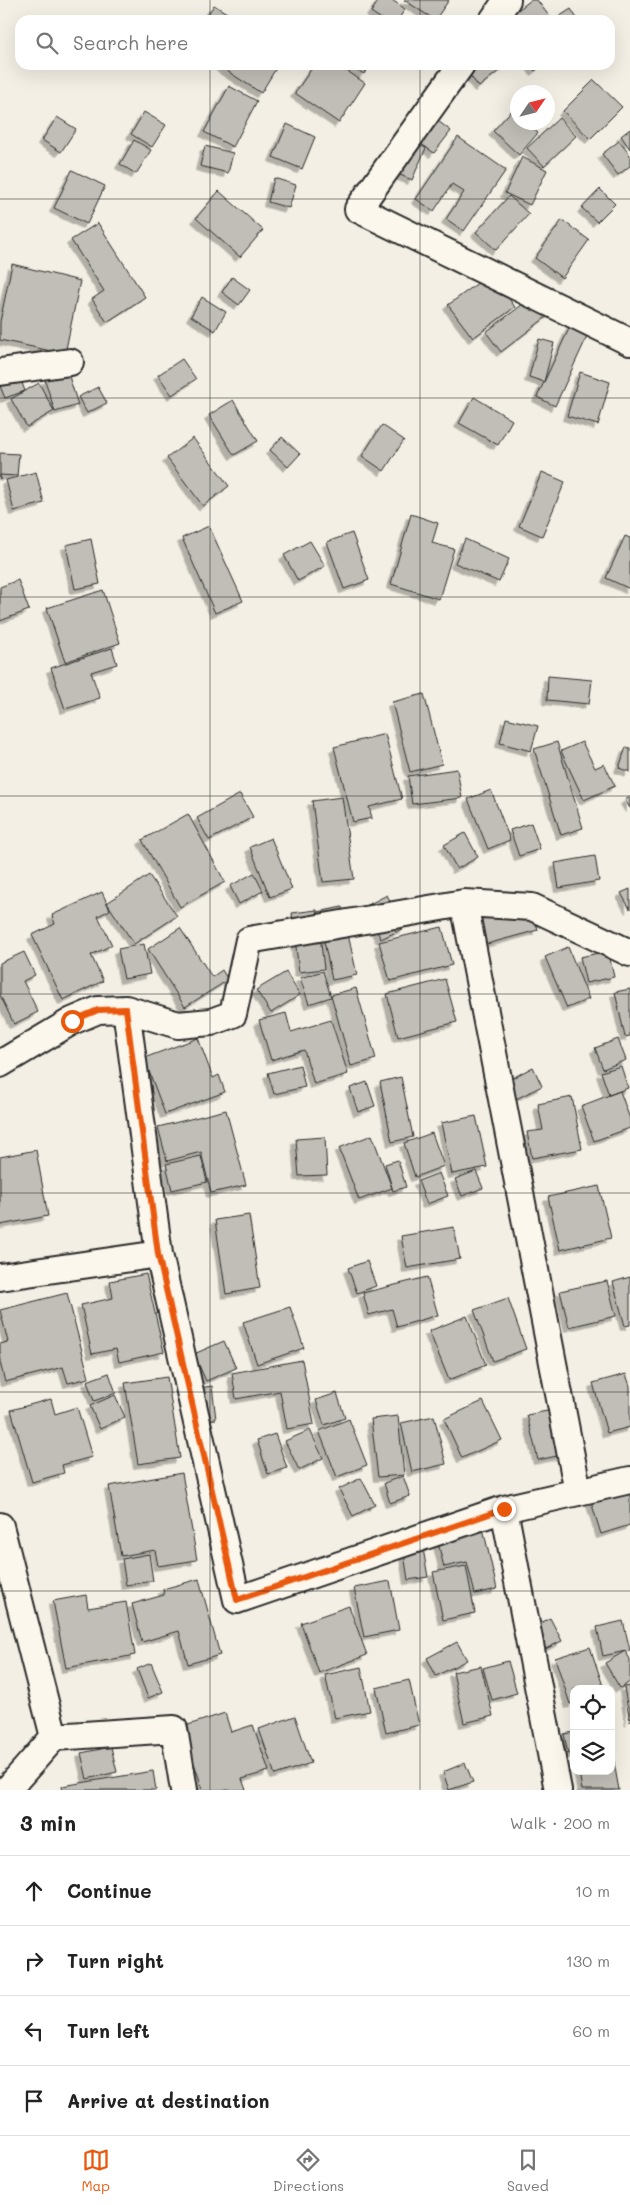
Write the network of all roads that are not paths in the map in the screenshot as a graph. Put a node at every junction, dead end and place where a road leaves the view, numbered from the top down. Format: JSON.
{"nodes":[{"id":1,"x":508,"y":0,"type":"edge"},
{"id":2,"x":497,"y":15,"type":"edge"},
{"id":3,"x":457,"y":70,"type":"edge"},
{"id":4,"x":630,"y":342,"type":"edge"},
{"id":5,"x":70,"y":362,"type":"dead end"},
{"id":6,"x":0,"y":372,"type":"edge"},
{"id":7,"x":464,"y":903,"type":"junction"},
{"id":8,"x":630,"y":953,"type":"edge"},
{"id":9,"x":126,"y":1009,"type":"junction"},
{"id":10,"x":0,"y":1064,"type":"edge"},
{"id":11,"x":158,"y":1254,"type":"junction"},
{"id":12,"x":0,"y":1278,"type":"edge"},
{"id":13,"x":630,"y":1480,"type":"edge"},
{"id":14,"x":578,"y":1492,"type":"junction"},
{"id":15,"x":504,"y":1509,"type":"junction"},
{"id":16,"x":0,"y":1526,"type":"edge"},
{"id":17,"x":54,"y":1737,"type":"junction"},
{"id":18,"x":6,"y":1790,"type":"edge"},
{"id":19,"x":184,"y":1790,"type":"edge"},
{"id":20,"x":558,"y":1790,"type":"edge"}],
"edges":[{"from":1,"to":2,"type":"street"},
{"from":3,"to":4,"type":"street"},
{"from":5,"to":6,"type":"street"},
{"from":7,"to":8,"type":"street"},
{"from":7,"to":9,"type":"street"},
{"from":7,"to":14,"type":"street"},
{"from":9,"to":10,"type":"street"},
{"from":9,"to":11,"type":"street"},
{"from":11,"to":12,"type":"street"},
{"from":11,"to":15,"type":"street"},
{"from":13,"to":14,"type":"street"},
{"from":14,"to":15,"type":"street"},
{"from":15,"to":20,"type":"street"},
{"from":16,"to":17,"type":"street"},
{"from":17,"to":18,"type":"street"},
{"from":17,"to":19,"type":"street"}]}
